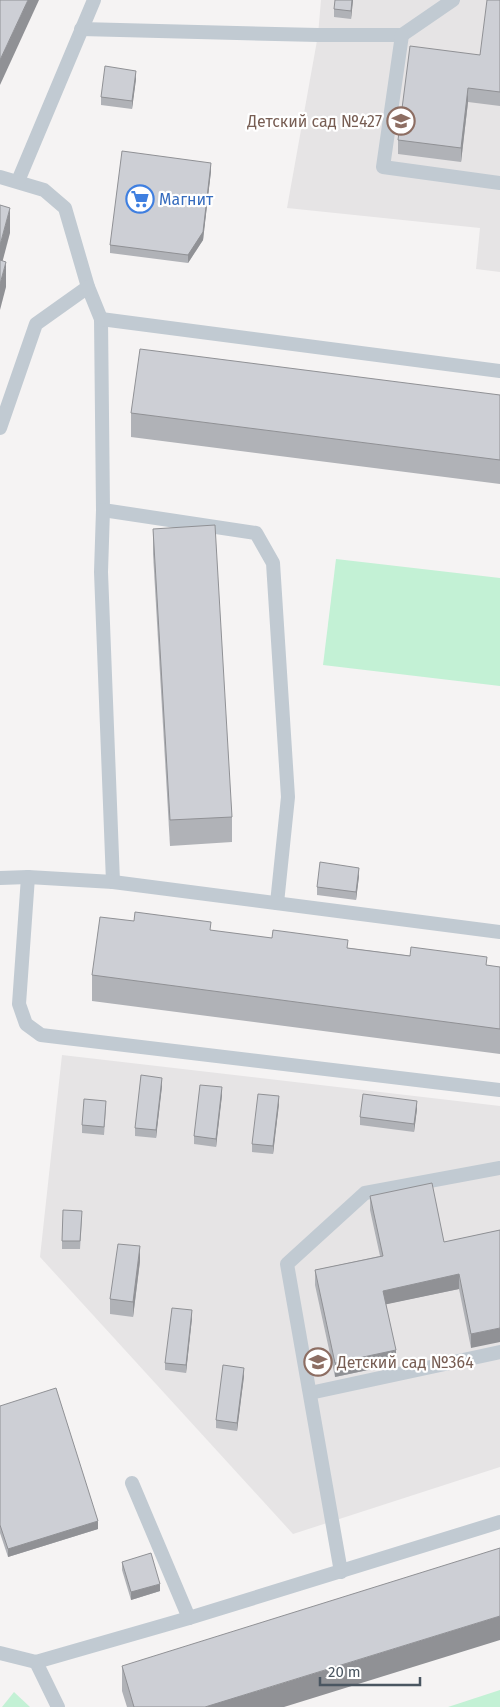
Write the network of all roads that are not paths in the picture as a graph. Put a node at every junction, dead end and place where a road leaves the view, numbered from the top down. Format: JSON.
{"nodes":[{"id":1,"x":94,"y":0,"type":"edge"},
{"id":2,"x":453,"y":0,"type":"edge"},
{"id":3,"x":81,"y":29,"type":"junction"},
{"id":4,"x":402,"y":35,"type":"junction"},
{"id":5,"x":0,"y":177,"type":"edge"},
{"id":6,"x":18,"y":181,"type":"junction"},
{"id":7,"x":500,"y":183,"type":"edge"},
{"id":8,"x":88,"y":287,"type":"junction"},
{"id":9,"x":101,"y":319,"type":"junction"},
{"id":10,"x":500,"y":371,"type":"edge"},
{"id":11,"x":0,"y":428,"type":"edge"},
{"id":12,"x":103,"y":510,"type":"junction"},
{"id":13,"x":28,"y":877,"type":"junction"},
{"id":14,"x":0,"y":878,"type":"edge"},
{"id":15,"x":113,"y":882,"type":"junction"},
{"id":16,"x":277,"y":902,"type":"junction"},
{"id":17,"x":500,"y":932,"type":"edge"},
{"id":18,"x":500,"y":1090,"type":"edge"},
{"id":19,"x":500,"y":1168,"type":"edge"},
{"id":20,"x":500,"y":1352,"type":"edge"},
{"id":21,"x":310,"y":1393,"type":"junction"},
{"id":22,"x":132,"y":1483,"type":"dead end"},
{"id":23,"x":500,"y":1522,"type":"edge"},
{"id":24,"x":341,"y":1572,"type":"junction"},
{"id":25,"x":189,"y":1618,"type":"junction"},
{"id":26,"x":0,"y":1653,"type":"edge"},
{"id":27,"x":36,"y":1662,"type":"junction"},
{"id":28,"x":58,"y":1707,"type":"edge"}],
"edges":[{"from":1,"to":3,"type":"lane"},
{"from":2,"to":4,"type":"lane"},
{"from":3,"to":4,"type":"lane"},
{"from":3,"to":6,"type":"lane"},
{"from":4,"to":7,"type":"lane"},
{"from":5,"to":6,"type":"lane"},
{"from":6,"to":8,"type":"lane"},
{"from":8,"to":9,"type":"lane"},
{"from":8,"to":11,"type":"lane"},
{"from":9,"to":10,"type":"lane"},
{"from":9,"to":12,"type":"lane"},
{"from":12,"to":15,"type":"lane"},
{"from":12,"to":16,"type":"lane"},
{"from":13,"to":14,"type":"lane"},
{"from":13,"to":15,"type":"lane"},
{"from":13,"to":18,"type":"lane"},
{"from":15,"to":16,"type":"lane"},
{"from":16,"to":17,"type":"lane"},
{"from":19,"to":21,"type":"lane"},
{"from":20,"to":21,"type":"lane"},
{"from":21,"to":24,"type":"lane"},
{"from":22,"to":25,"type":"lane"},
{"from":23,"to":24,"type":"lane"},
{"from":24,"to":25,"type":"lane"},
{"from":25,"to":27,"type":"lane"},
{"from":26,"to":27,"type":"lane"},
{"from":27,"to":28,"type":"lane"}]}
